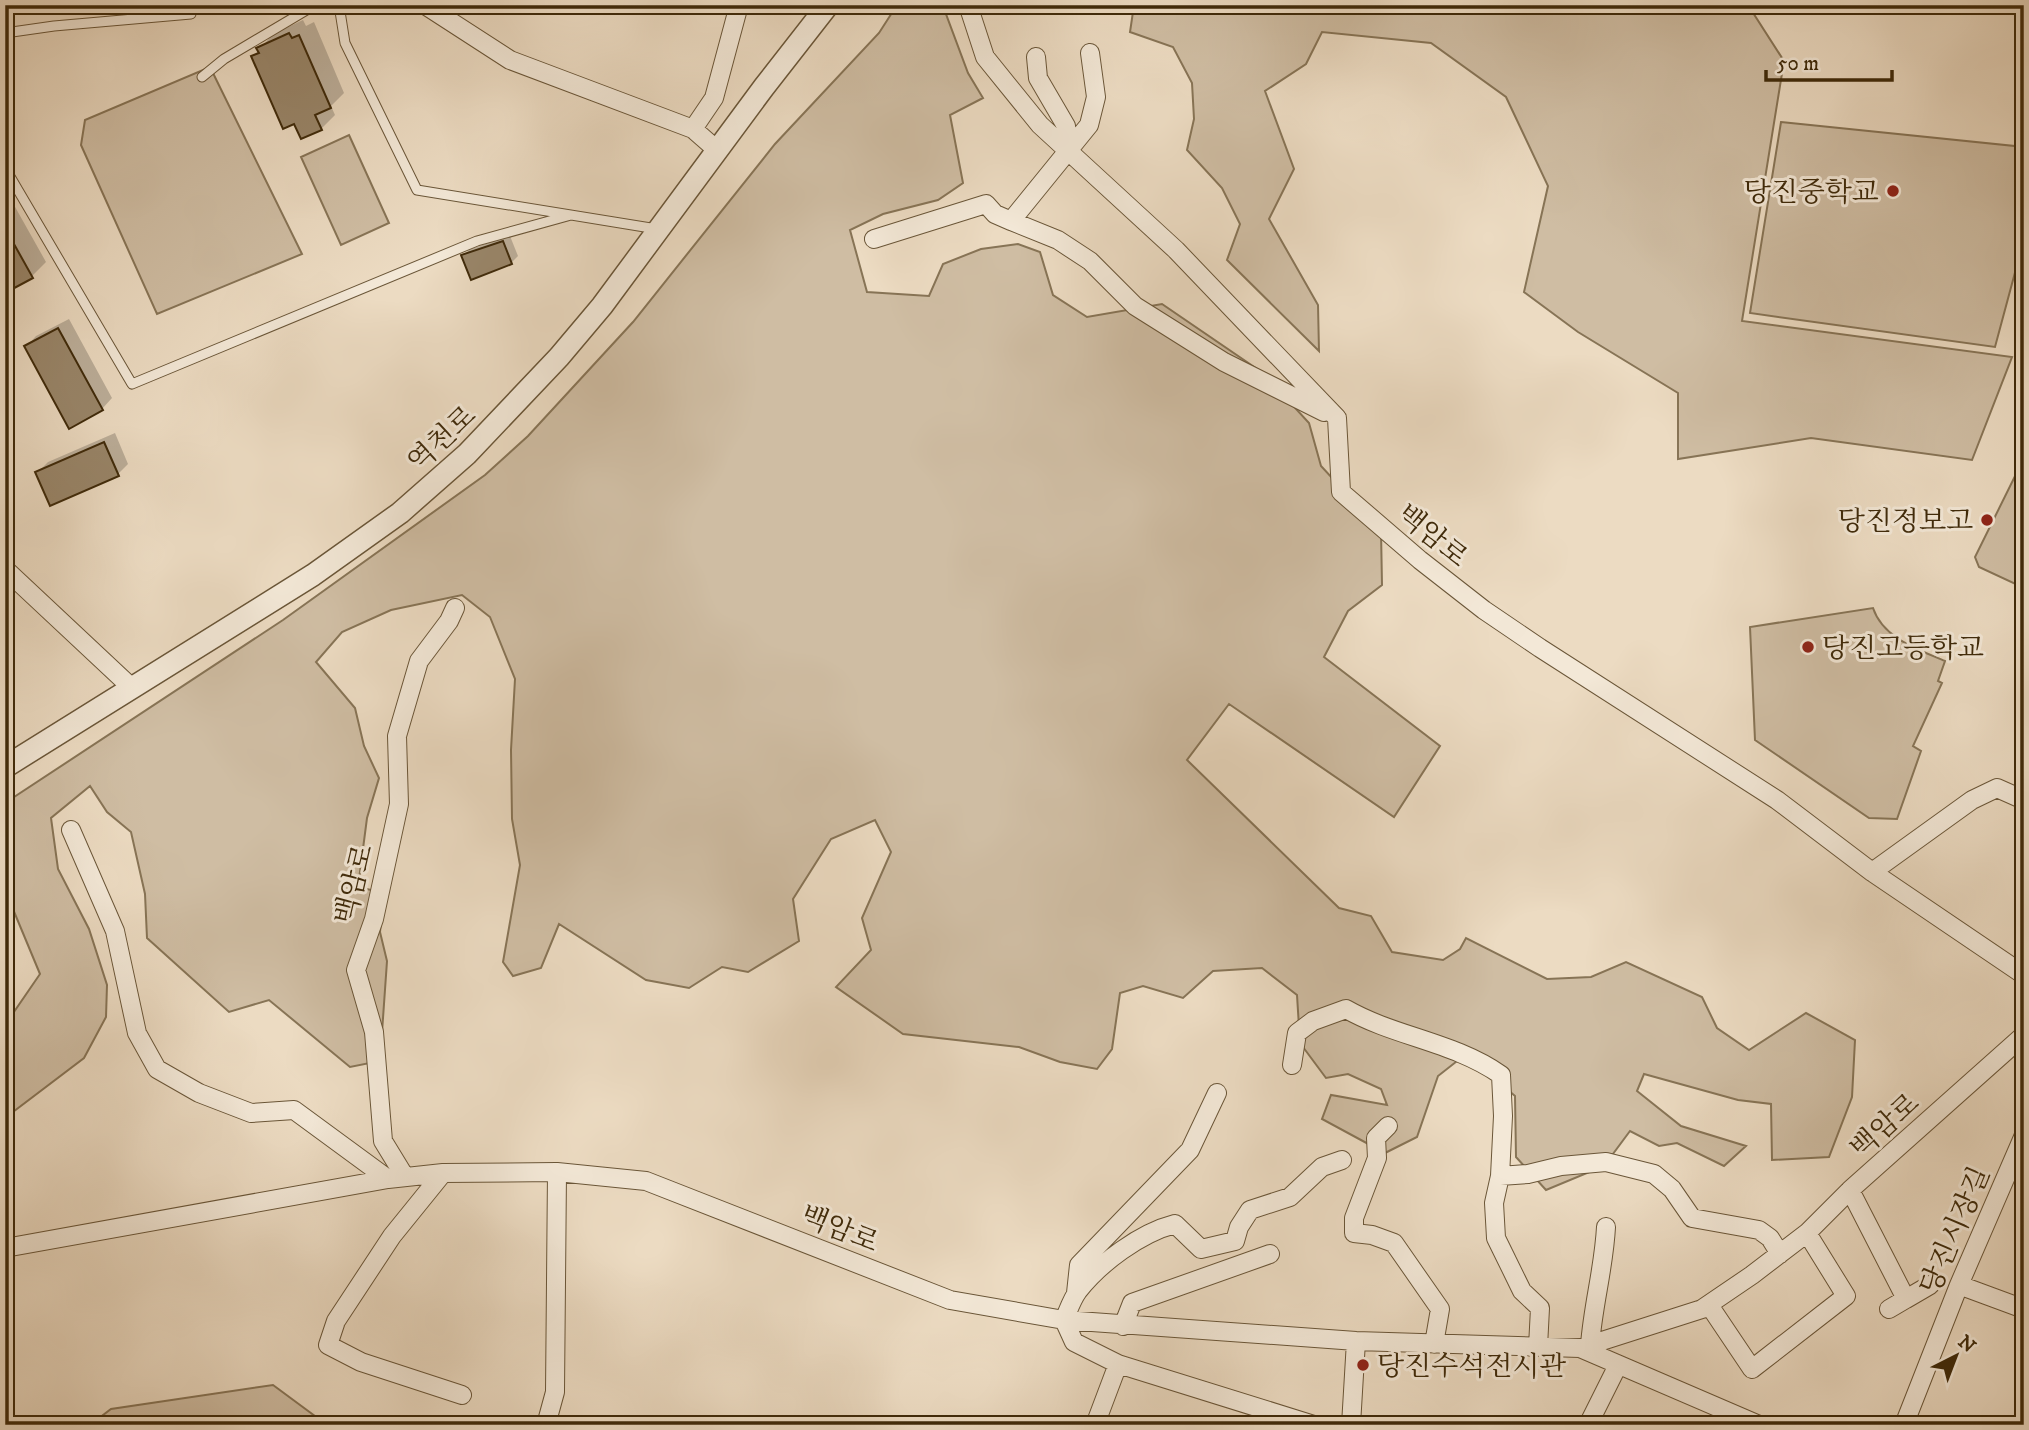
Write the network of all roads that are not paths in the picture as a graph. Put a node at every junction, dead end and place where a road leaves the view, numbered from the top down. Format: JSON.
{"nodes":[{"id":1,"x":314,"y":5,"type":"edge"},
{"id":2,"x":339,"y":5,"type":"edge"},
{"id":3,"x":425,"y":5,"type":"edge"},
{"id":4,"x":739,"y":5,"type":"edge"},
{"id":5,"x":828,"y":5,"type":"edge"},
{"id":6,"x":968,"y":5,"type":"edge"},
{"id":7,"x":191,"y":14,"type":"dead end"},
{"id":8,"x":5,"y":33,"type":"edge"},
{"id":9,"x":1090,"y":53,"type":"dead end"},
{"id":10,"x":1035,"y":57,"type":"dead end"},
{"id":11,"x":202,"y":77,"type":"dead end"},
{"id":12,"x":693,"y":130,"type":"junction"},
{"id":13,"x":717,"y":150,"type":"junction"},
{"id":14,"x":1069,"y":151,"type":"junction"},
{"id":15,"x":5,"y":168,"type":"edge"},
{"id":16,"x":571,"y":215,"type":"junction"},
{"id":17,"x":1011,"y":221,"type":"junction"},
{"id":18,"x":659,"y":230,"type":"junction"},
{"id":19,"x":874,"y":239,"type":"dead end"},
{"id":20,"x":1337,"y":418,"type":"junction"},
{"id":21,"x":5,"y":569,"type":"edge"},
{"id":22,"x":455,"y":608,"type":"dead end"},
{"id":23,"x":132,"y":688,"type":"junction"},
{"id":24,"x":5,"y":767,"type":"edge"},
{"id":25,"x":2024,"y":800,"type":"edge"},
{"id":26,"x":71,"y":830,"type":"dead end"},
{"id":27,"x":1872,"y":872,"type":"junction"},
{"id":28,"x":2024,"y":975,"type":"edge"},
{"id":29,"x":2024,"y":1035,"type":"edge"},
{"id":30,"x":1292,"y":1065,"type":"dead end"},
{"id":31,"x":1217,"y":1093,"type":"dead end"},
{"id":32,"x":1388,"y":1126,"type":"dead end"},
{"id":33,"x":2024,"y":1135,"type":"edge"},
{"id":34,"x":1342,"y":1160,"type":"dead end"},
{"id":35,"x":557,"y":1172,"type":"junction"},
{"id":36,"x":443,"y":1173,"type":"junction"},
{"id":37,"x":1500,"y":1176,"type":"junction"},
{"id":38,"x":396,"y":1178,"type":"junction"},
{"id":39,"x":1850,"y":1190,"type":"junction"},
{"id":40,"x":1606,"y":1227,"type":"dead end"},
{"id":41,"x":1807,"y":1233,"type":"junction"},
{"id":42,"x":5,"y":1248,"type":"edge"},
{"id":43,"x":1270,"y":1254,"type":"dead end"},
{"id":44,"x":1780,"y":1254,"type":"junction"},
{"id":45,"x":1930,"y":1285,"type":"dead end"},
{"id":46,"x":1959,"y":1285,"type":"junction"},
{"id":47,"x":1076,"y":1293,"type":"junction"},
{"id":48,"x":1906,"y":1299,"type":"junction"},
{"id":49,"x":1709,"y":1305,"type":"junction"},
{"id":50,"x":1889,"y":1309,"type":"dead end"},
{"id":51,"x":2024,"y":1309,"type":"edge"},
{"id":52,"x":1064,"y":1320,"type":"junction"},
{"id":53,"x":1123,"y":1326,"type":"junction"},
{"id":54,"x":1356,"y":1341,"type":"junction"},
{"id":55,"x":1434,"y":1343,"type":"junction"},
{"id":56,"x":1585,"y":1346,"type":"junction"},
{"id":57,"x":1538,"y":1347,"type":"junction"},
{"id":58,"x":1118,"y":1363,"type":"junction"},
{"id":59,"x":1618,"y":1366,"type":"junction"},
{"id":60,"x":462,"y":1395,"type":"dead end"},
{"id":61,"x":546,"y":1425,"type":"edge"},
{"id":62,"x":1095,"y":1425,"type":"edge"},
{"id":63,"x":1314,"y":1425,"type":"edge"},
{"id":64,"x":1351,"y":1425,"type":"edge"},
{"id":65,"x":1588,"y":1425,"type":"edge"},
{"id":66,"x":1759,"y":1425,"type":"edge"},
{"id":67,"x":1904,"y":1425,"type":"edge"}],
"edges":[{"from":1,"to":11,"type":"lane"},
{"from":2,"to":16,"type":"lane"},
{"from":3,"to":12,"type":"street"},
{"from":4,"to":12,"type":"street"},
{"from":5,"to":13,"type":"street","name":"역천로"},
{"from":6,"to":14,"type":"street"},
{"from":7,"to":8,"type":"lane"},
{"from":9,"to":14,"type":"street"},
{"from":10,"to":14,"type":"street"},
{"from":12,"to":13,"type":"street"},
{"from":13,"to":18,"type":"street","name":"역천로"},
{"from":14,"to":17,"type":"street"},
{"from":14,"to":20,"type":"street"},
{"from":15,"to":16,"type":"lane"},
{"from":16,"to":18,"type":"lane"},
{"from":17,"to":19,"type":"street"},
{"from":17,"to":20,"type":"street"},
{"from":18,"to":23,"type":"street","name":"역천로"},
{"from":20,"to":27,"type":"street","name":"백암로"},
{"from":21,"to":23,"type":"street"},
{"from":22,"to":38,"type":"street","name":"백암로"},
{"from":23,"to":24,"type":"street","name":"역천로"},
{"from":25,"to":27,"type":"street"},
{"from":26,"to":38,"type":"street"},
{"from":27,"to":28,"type":"street","name":"백암로"},
{"from":29,"to":39,"type":"street","name":"백암로"},
{"from":30,"to":37,"type":"street"},
{"from":31,"to":47,"type":"street"},
{"from":32,"to":55,"type":"street"},
{"from":33,"to":46,"type":"street","name":"당진시장길"},
{"from":34,"to":47,"type":"street"},
{"from":35,"to":36,"type":"street","name":"백암로"},
{"from":35,"to":52,"type":"street","name":"백암로"},
{"from":35,"to":61,"type":"street"},
{"from":36,"to":38,"type":"street","name":"백암로"},
{"from":36,"to":60,"type":"street"},
{"from":37,"to":44,"type":"street"},
{"from":37,"to":57,"type":"street"},
{"from":38,"to":42,"type":"street","name":"백암로"},
{"from":39,"to":41,"type":"street","name":"백암로"},
{"from":39,"to":48,"type":"street"},
{"from":40,"to":56,"type":"street"},
{"from":41,"to":44,"type":"street","name":"백암로"},
{"from":41,"to":49,"type":"street"},
{"from":43,"to":53,"type":"street"},
{"from":44,"to":49,"type":"street","name":"백암로"},
{"from":45,"to":48,"type":"street"},
{"from":46,"to":51,"type":"street"},
{"from":46,"to":67,"type":"street","name":"당진시장길"},
{"from":47,"to":52,"type":"street"},
{"from":48,"to":50,"type":"street"},
{"from":49,"to":56,"type":"street","name":"백암로"},
{"from":52,"to":53,"type":"street","name":"백암로"},
{"from":52,"to":58,"type":"street"},
{"from":53,"to":54,"type":"street","name":"백암로"},
{"from":54,"to":55,"type":"street","name":"백암로"},
{"from":54,"to":64,"type":"street"},
{"from":55,"to":57,"type":"street","name":"백암로"},
{"from":56,"to":57,"type":"street","name":"백암로"},
{"from":56,"to":59,"type":"street"},
{"from":58,"to":62,"type":"street"},
{"from":58,"to":63,"type":"street"},
{"from":59,"to":65,"type":"street"},
{"from":59,"to":66,"type":"street"}]}
